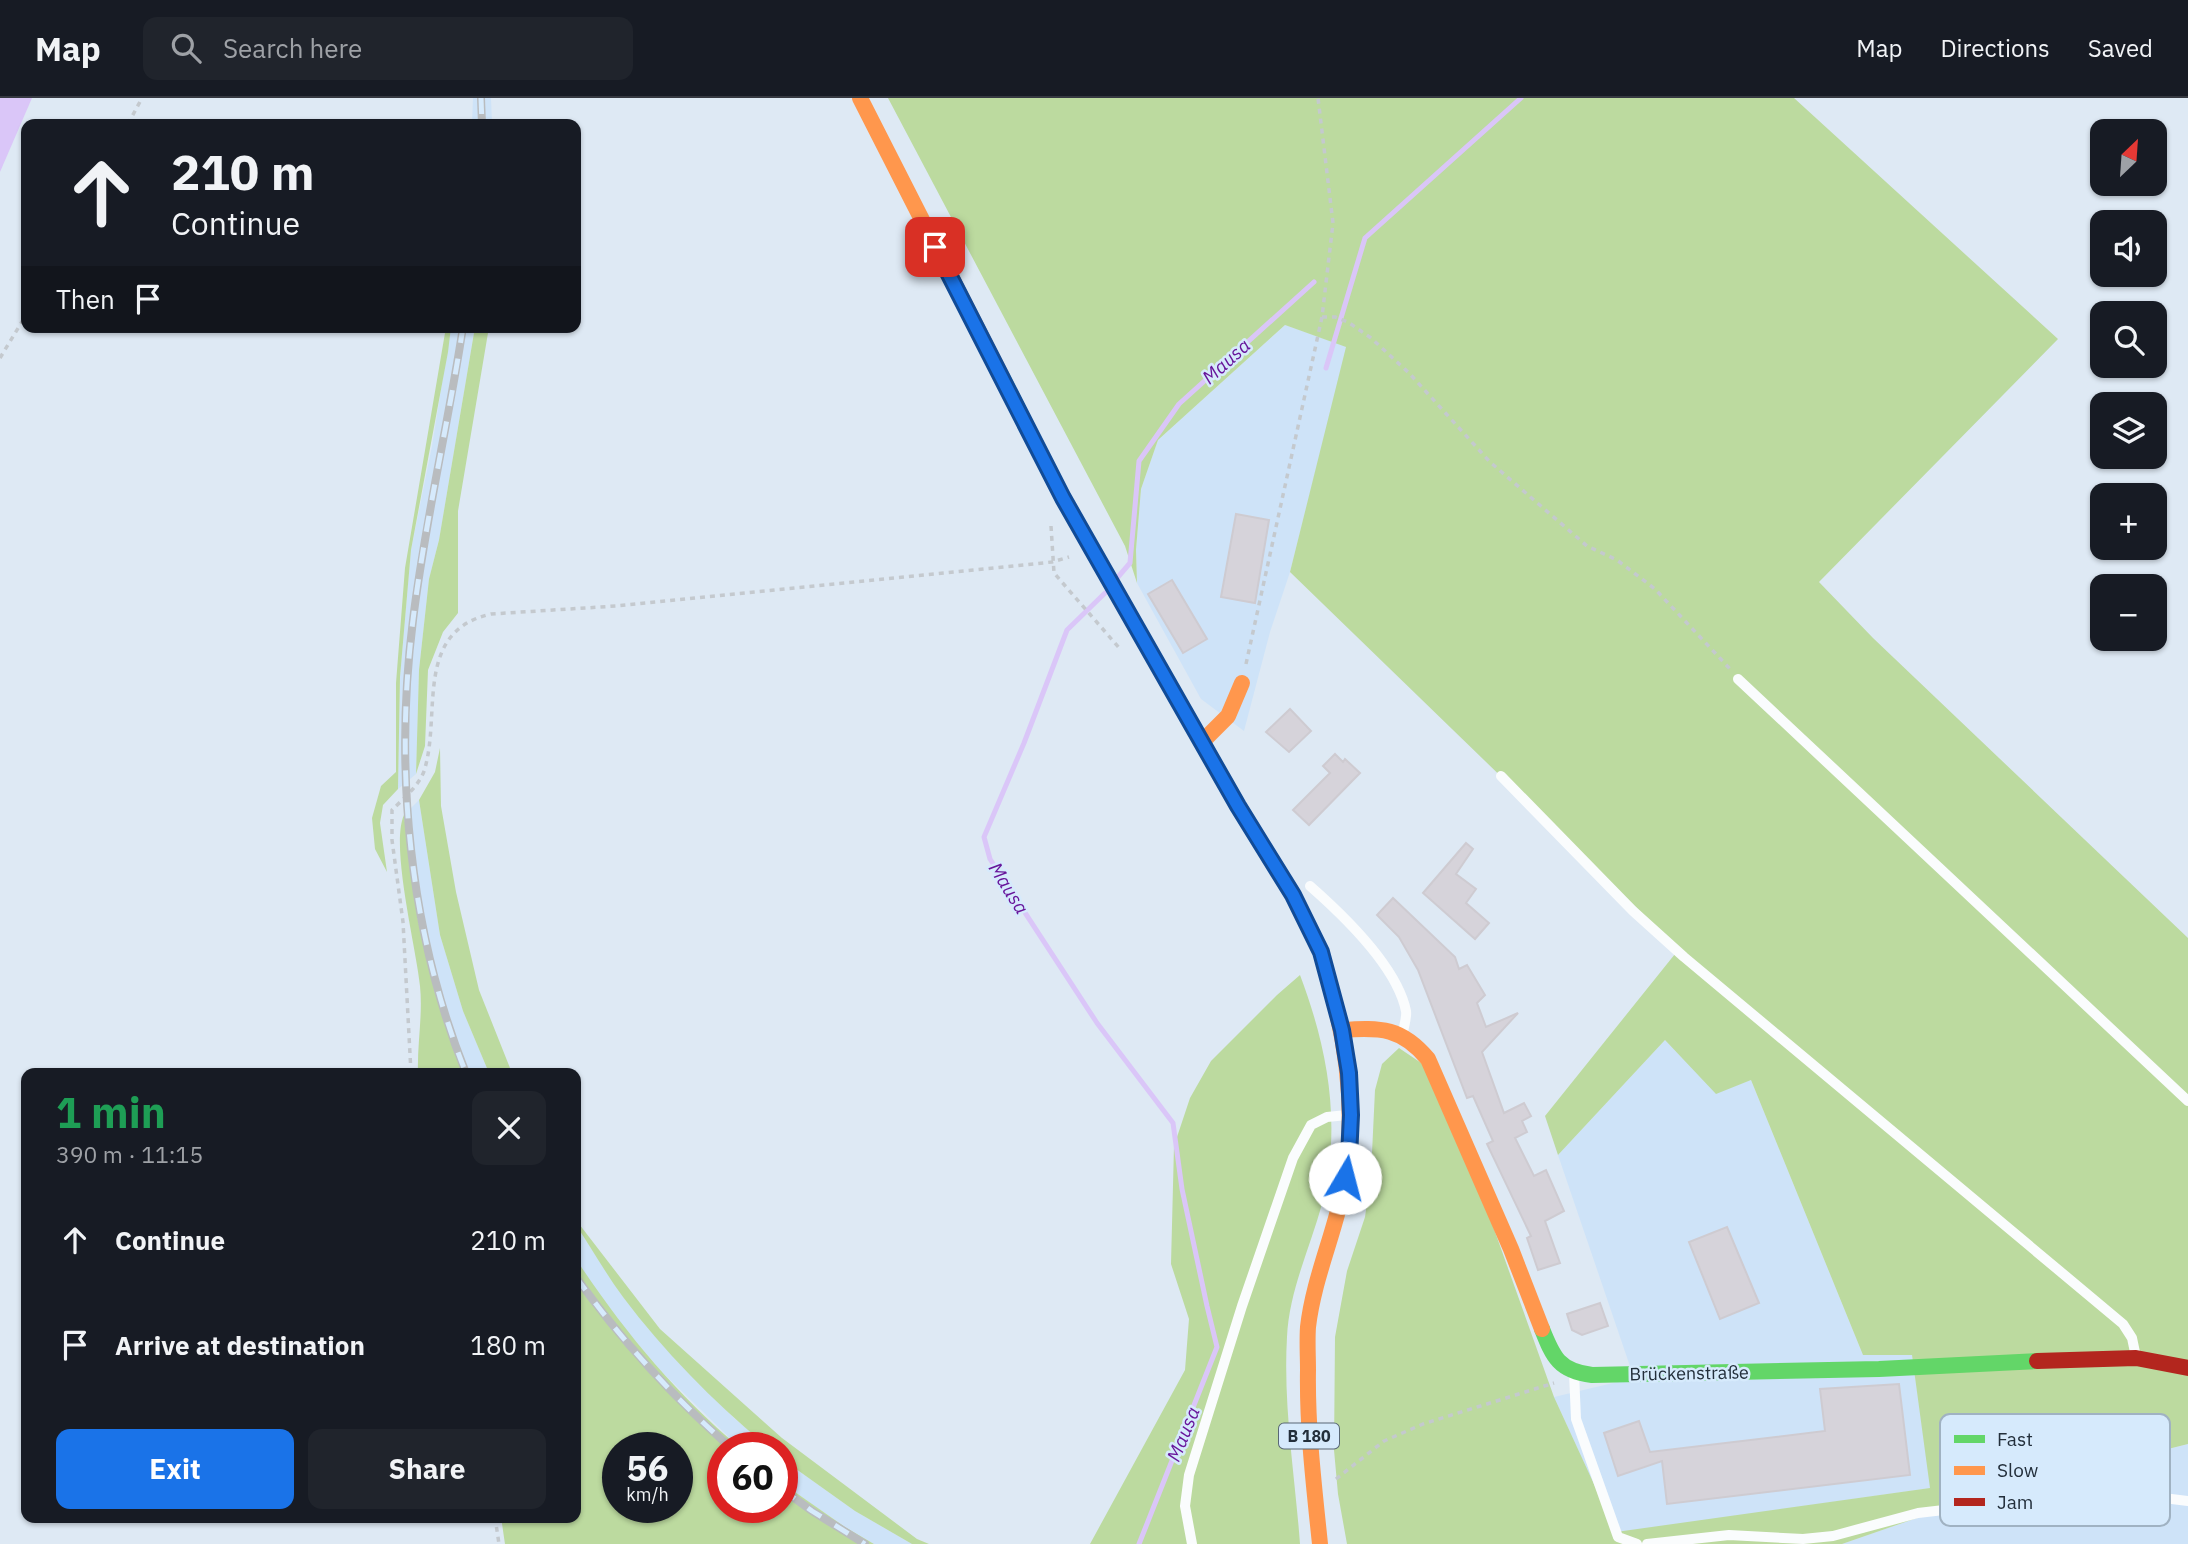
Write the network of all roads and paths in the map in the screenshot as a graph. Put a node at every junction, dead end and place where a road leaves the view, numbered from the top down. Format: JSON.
{"nodes":[{"id":1,"x":142,"y":98,"type":"edge"},
{"id":2,"x":860,"y":98,"type":"edge"},
{"id":3,"x":1318,"y":98,"type":"edge"},
{"id":4,"x":131,"y":119,"type":"edge"},
{"id":5,"x":1322,"y":317,"type":"junction"},
{"id":6,"x":21,"y":323,"type":"edge"},
{"id":7,"x":0,"y":358,"type":"edge"},
{"id":8,"x":1091,"y":548,"type":"junction"},
{"id":9,"x":1058,"y":579,"type":"dead end"},
{"id":10,"x":1101,"y":630,"type":"dead end"},
{"id":11,"x":1738,"y":679,"type":"joint"},
{"id":12,"x":1242,"y":683,"type":"joint"},
{"id":13,"x":1203,"y":741,"type":"junction"},
{"id":14,"x":1501,"y":776,"type":"dead end"},
{"id":15,"x":1310,"y":886,"type":"dead end"},
{"id":16,"x":1342,"y":1030,"type":"junction"},
{"id":17,"x":1403,"y":1034,"type":"junction"},
{"id":18,"x":411,"y":1068,"type":"edge"},
{"id":19,"x":2188,"y":1101,"type":"edge"},
{"id":20,"x":1351,"y":1115,"type":"junction"},
{"id":21,"x":2136,"y":1358,"type":"junction"},
{"id":22,"x":2188,"y":1368,"type":"edge"},
{"id":23,"x":1574,"y":1372,"type":"junction"},
{"id":24,"x":1315,"y":1495,"type":"junction"},
{"id":25,"x":2170,"y":1499,"type":"edge"},
{"id":26,"x":2188,"y":1501,"type":"edge"},
{"id":27,"x":1940,"y":1510,"type":"edge"},
{"id":28,"x":496,"y":1523,"type":"edge"},
{"id":29,"x":499,"y":1544,"type":"edge"},
{"id":30,"x":1192,"y":1544,"type":"edge"},
{"id":31,"x":1320,"y":1544,"type":"edge"},
{"id":32,"x":1637,"y":1544,"type":"edge"},
{"id":33,"x":1647,"y":1544,"type":"edge"}],
"edges":[{"from":1,"to":4,"type":"path"},
{"from":2,"to":8,"type":"main road","number":"B 180"},
{"from":3,"to":5,"type":"path"},
{"from":5,"to":11,"type":"path"},
{"from":5,"to":12,"type":"path"},
{"from":6,"to":7,"type":"path"},
{"from":8,"to":13,"type":"main road","number":"B 180"},
{"from":8,"to":18,"type":"path"},
{"from":9,"to":10,"type":"path"},
{"from":11,"to":19,"type":"lane"},
{"from":12,"to":13,"type":"main road"},
{"from":13,"to":16,"type":"main road","number":"B 180"},
{"from":14,"to":21,"type":"lane"},
{"from":15,"to":17,"type":"lane"},
{"from":16,"to":17,"type":"main road"},
{"from":16,"to":20,"type":"main road","number":"B 180"},
{"from":17,"to":23,"type":"main road"},
{"from":20,"to":24,"type":"main road","number":"B 180"},
{"from":20,"to":30,"type":"lane"},
{"from":21,"to":22,"type":"main road","name":"Brückenstraße"},
{"from":21,"to":23,"type":"main road","name":"Brückenstraße"},
{"from":23,"to":24,"type":"path"},
{"from":23,"to":32,"type":"lane"},
{"from":24,"to":31,"type":"main road","number":"B 180"},
{"from":25,"to":26,"type":"lane"},
{"from":27,"to":33,"type":"lane"},
{"from":28,"to":29,"type":"path"}]}
